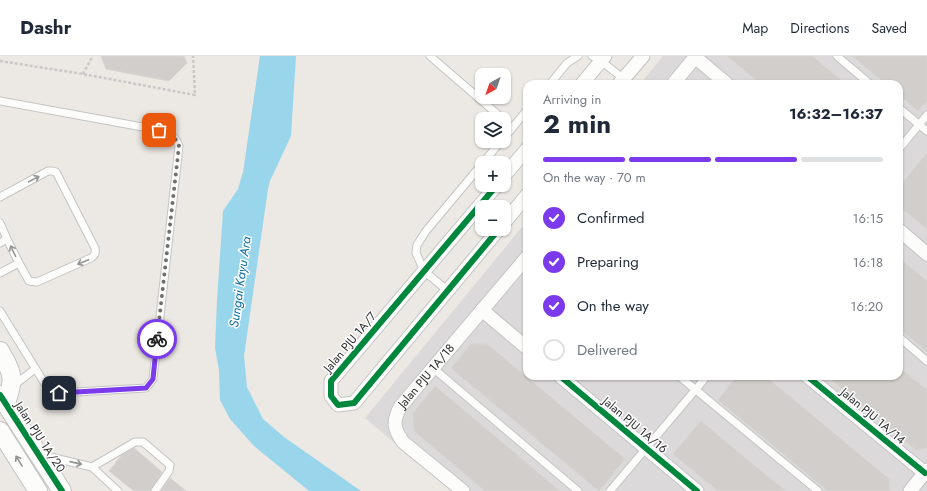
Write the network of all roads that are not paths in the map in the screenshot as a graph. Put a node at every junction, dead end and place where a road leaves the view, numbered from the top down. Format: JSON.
{"nodes":[{"id":1,"x":430,"y":56,"type":"edge"},
{"id":2,"x":578,"y":56,"type":"edge"},
{"id":3,"x":643,"y":56,"type":"edge"},
{"id":4,"x":837,"y":56,"type":"edge"},
{"id":5,"x":696,"y":57,"type":"edge"},
{"id":6,"x":599,"y":58,"type":"edge"},
{"id":7,"x":553,"y":80,"type":"edge"},
{"id":8,"x":585,"y":80,"type":"edge"},
{"id":9,"x":620,"y":80,"type":"edge"},
{"id":10,"x":624,"y":80,"type":"edge"},
{"id":11,"x":676,"y":80,"type":"edge"},
{"id":12,"x":722,"y":80,"type":"edge"},
{"id":13,"x":865,"y":80,"type":"edge"},
{"id":14,"x":0,"y":101,"type":"edge"},
{"id":15,"x":903,"y":111,"type":"edge"},
{"id":16,"x":494,"y":112,"type":"edge"},
{"id":17,"x":523,"y":115,"type":"edge"},
{"id":18,"x":927,"y":116,"type":"edge"},
{"id":19,"x":919,"y":125,"type":"junction"},
{"id":20,"x":512,"y":128,"type":"edge"},
{"id":21,"x":927,"y":131,"type":"edge"},
{"id":22,"x":903,"y":144,"type":"edge"},
{"id":23,"x":495,"y":148,"type":"edge"},
{"id":24,"x":523,"y":154,"type":"edge"},
{"id":25,"x":489,"y":156,"type":"edge"},
{"id":26,"x":511,"y":168,"type":"edge"},
{"id":27,"x":475,"y":172,"type":"edge"},
{"id":28,"x":491,"y":192,"type":"edge"},
{"id":29,"x":0,"y":197,"type":"edge"},
{"id":30,"x":523,"y":200,"type":"edge"},
{"id":31,"x":511,"y":214,"type":"edge"},
{"id":32,"x":0,"y":223,"type":"edge"},
{"id":33,"x":903,"y":233,"type":"edge"},
{"id":34,"x":493,"y":236,"type":"edge"},
{"id":35,"x":3,"y":241,"type":"edge"},
{"id":36,"x":927,"y":254,"type":"edge"},
{"id":37,"x":523,"y":262,"type":"edge"},
{"id":38,"x":19,"y":263,"type":"junction"},
{"id":39,"x":424,"y":271,"type":"junction"},
{"id":40,"x":0,"y":273,"type":"edge"},
{"id":41,"x":448,"y":290,"type":"junction"},
{"id":42,"x":0,"y":310,"type":"edge"},
{"id":43,"x":482,"y":310,"type":"junction"},
{"id":44,"x":903,"y":340,"type":"edge"},
{"id":45,"x":523,"y":345,"type":"edge"},
{"id":46,"x":0,"y":351,"type":"edge"},
{"id":47,"x":927,"y":361,"type":"edge"},
{"id":48,"x":433,"y":368,"type":"junction"},
{"id":49,"x":36,"y":369,"type":"junction"},
{"id":50,"x":565,"y":380,"type":"edge"},
{"id":51,"x":684,"y":380,"type":"edge"},
{"id":52,"x":704,"y":380,"type":"edge"},
{"id":53,"x":812,"y":380,"type":"edge"},
{"id":54,"x":695,"y":390,"type":"junction"},
{"id":55,"x":6,"y":395,"type":"edge"},
{"id":56,"x":0,"y":431,"type":"edge"},
{"id":57,"x":646,"y":448,"type":"junction"},
{"id":58,"x":38,"y":454,"type":"junction"},
{"id":59,"x":92,"y":467,"type":"junction"},
{"id":60,"x":926,"y":472,"type":"edge"},
{"id":61,"x":38,"y":491,"type":"edge"},
{"id":62,"x":62,"y":491,"type":"edge"},
{"id":63,"x":118,"y":491,"type":"edge"},
{"id":64,"x":155,"y":491,"type":"edge"},
{"id":65,"x":463,"y":491,"type":"edge"},
{"id":66,"x":578,"y":491,"type":"edge"},
{"id":67,"x":610,"y":491,"type":"edge"},
{"id":68,"x":697,"y":491,"type":"edge"},
{"id":69,"x":818,"y":491,"type":"edge"},
{"id":70,"x":910,"y":491,"type":"edge"}],
"edges":[{"from":1,"to":16,"type":"lane"},
{"from":2,"to":7,"type":"lane"},
{"from":3,"to":10,"type":"street"},
{"from":4,"to":13,"type":"lane"},
{"from":5,"to":11,"type":"street"},
{"from":5,"to":12,"type":"street"},
{"from":6,"to":8,"type":"street"},
{"from":6,"to":9,"type":"lane"},
{"from":14,"to":49,"type":"lane"},
{"from":15,"to":19,"type":"lane"},
{"from":17,"to":20,"type":"lane"},
{"from":18,"to":19,"type":"lane"},
{"from":19,"to":21,"type":"lane"},
{"from":19,"to":22,"type":"lane"},
{"from":23,"to":25,"type":"lane"},
{"from":24,"to":26,"type":"street"},
{"from":27,"to":39,"type":"lane"},
{"from":28,"to":39,"type":"street","name":"Jalan PJU 1A/7"},
{"from":29,"to":38,"type":"lane","one_way":true},
{"from":30,"to":31,"type":"street"},
{"from":32,"to":35,"type":"lane"},
{"from":33,"to":36,"type":"street"},
{"from":34,"to":41,"type":"street","name":"Jalan PJU 1A/7"},
{"from":38,"to":35,"type":"lane","one_way":true},
{"from":37,"to":43,"type":"street","name":"Jalan PJU 1A/18"},
{"from":38,"to":40,"type":"lane"},
{"from":39,"to":41,"type":"lane"},
{"from":39,"to":41,"type":"street","name":"Jalan PJU 1A/7"},
{"from":42,"to":49,"type":"lane"},
{"from":43,"to":45,"type":"street"},
{"from":43,"to":48,"type":"street","name":"Jalan PJU 1A/18"},
{"from":44,"to":47,"type":"lane"},
{"from":46,"to":55,"type":"street"},
{"from":48,"to":65,"type":"street","name":"Jalan PJU 1A/18"},
{"from":48,"to":66,"type":"lane"},
{"from":49,"to":55,"type":"lane"},
{"from":50,"to":57,"type":"street","name":"Jalan PJU 1A/16"},
{"from":51,"to":54,"type":"lane"},
{"from":52,"to":54,"type":"lane"},
{"from":53,"to":60,"type":"street","name":"Jalan PJU 1A/14"},
{"from":54,"to":57,"type":"lane"},
{"from":54,"to":69,"type":"lane"},
{"from":55,"to":58,"type":"street","name":"Jalan PJU 1A/20"},
{"from":61,"to":56,"type":"street","one_way":true},
{"from":57,"to":67,"type":"lane"},
{"from":57,"to":68,"type":"street","name":"Jalan PJU 1A/16"},
{"from":58,"to":59,"type":"lane","one_way":true},
{"from":58,"to":62,"type":"street","name":"Jalan PJU 1A/20"},
{"from":59,"to":63,"type":"lane"},
{"from":59,"to":64,"type":"lane"},
{"from":60,"to":70,"type":"street"}]}
